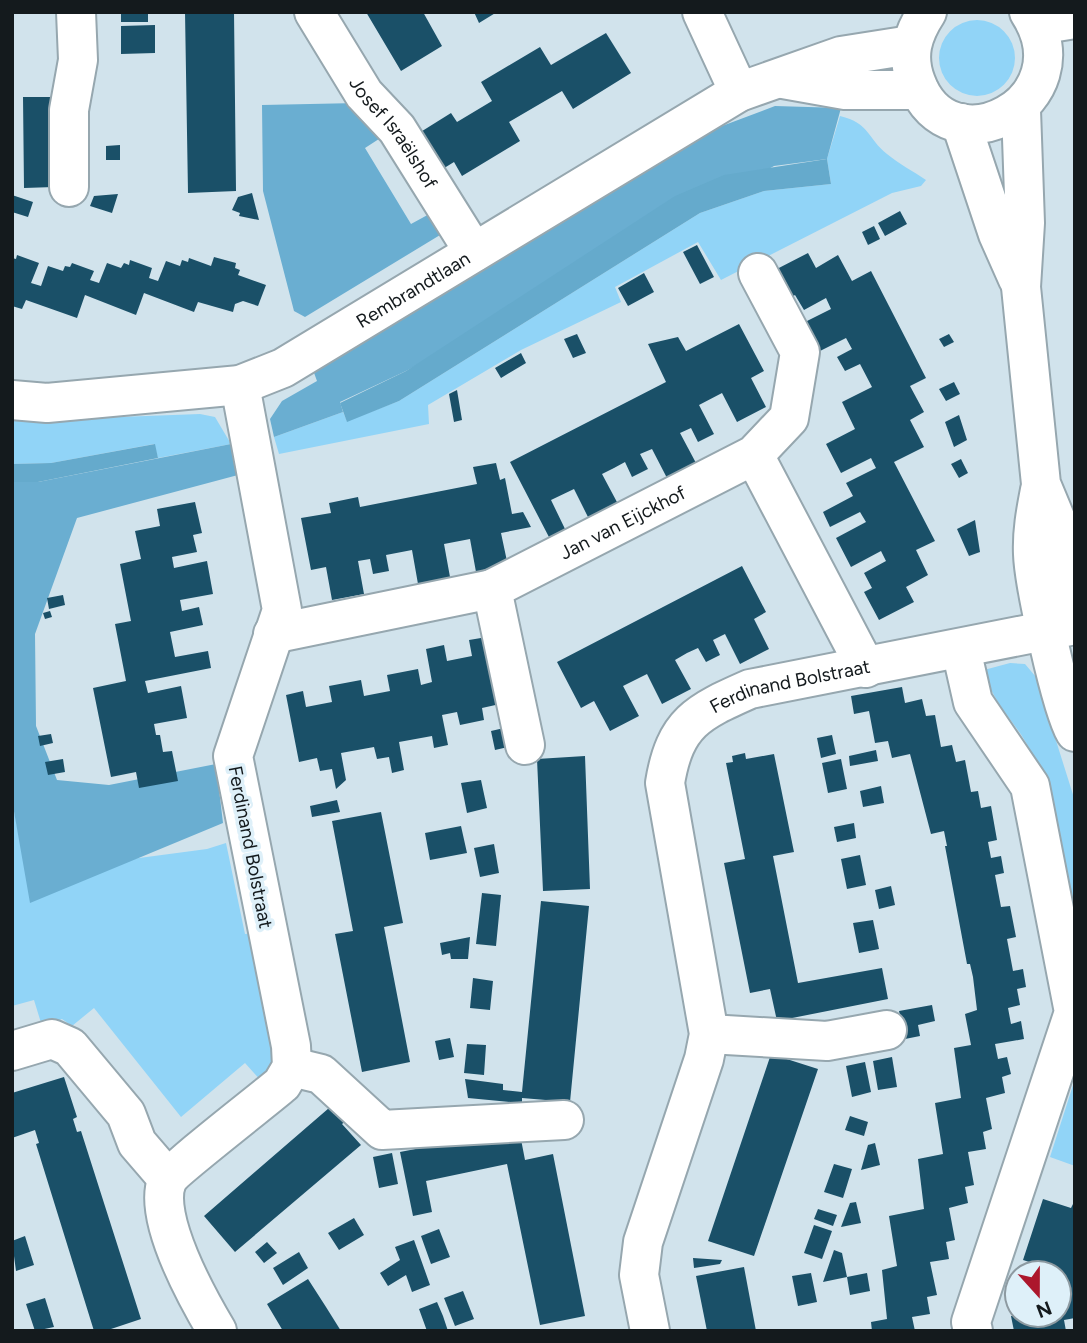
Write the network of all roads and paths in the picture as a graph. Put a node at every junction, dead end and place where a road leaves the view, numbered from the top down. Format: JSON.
{"nodes":[{"id":1,"x":76,"y":12,"type":"edge"},
{"id":2,"x":314,"y":12,"type":"edge"},
{"id":3,"x":702,"y":12,"type":"edge"},
{"id":4,"x":1047,"y":18,"type":"edge"},
{"id":5,"x":919,"y":29,"type":"edge"},
{"id":6,"x":1060,"y":66,"type":"edge"},
{"id":7,"x":783,"y":79,"type":"junction"},
{"id":8,"x":919,"y":90,"type":"junction"},
{"id":9,"x":739,"y":92,"type":"junction"},
{"id":10,"x":1021,"y":110,"type":"junction"},
{"id":11,"x":961,"y":123,"type":"junction"},
{"id":12,"x":69,"y":187,"type":"dead end"},
{"id":13,"x":474,"y":252,"type":"junction"},
{"id":14,"x":758,"y":273,"type":"dead end"},
{"id":15,"x":1021,"y":287,"type":"junction"},
{"id":16,"x":240,"y":386,"type":"junction"},
{"id":17,"x":12,"y":400,"type":"edge"},
{"id":18,"x":754,"y":455,"type":"junction"},
{"id":19,"x":492,"y":589,"type":"junction"},
{"id":20,"x":1066,"y":624,"type":"edge"},
{"id":21,"x":274,"y":634,"type":"junction"},
{"id":22,"x":961,"y":649,"type":"junction"},
{"id":23,"x":866,"y":668,"type":"junction"},
{"id":24,"x":1075,"y":732,"type":"edge"},
{"id":25,"x":525,"y":745,"type":"dead end"},
{"id":26,"x":887,"y":1030,"type":"dead end"},
{"id":27,"x":709,"y":1034,"type":"junction"},
{"id":28,"x":12,"y":1051,"type":"edge"},
{"id":29,"x":292,"y":1067,"type":"junction"},
{"id":30,"x":564,"y":1120,"type":"dead end"},
{"id":31,"x":168,"y":1179,"type":"junction"},
{"id":32,"x":217,"y":1331,"type":"edge"},
{"id":33,"x":649,"y":1331,"type":"edge"},
{"id":34,"x":973,"y":1331,"type":"edge"}],
"edges":[{"from":1,"to":12,"type":"street"},
{"from":2,"to":13,"type":"street","name":"Josef Israëlshof"},
{"from":3,"to":9,"type":"street"},
{"from":4,"to":6,"type":"street"},
{"from":5,"to":7,"type":"street","name":"Rembrandtlaan"},
{"from":5,"to":8,"type":"street"},
{"from":6,"to":10,"type":"street"},
{"from":7,"to":8,"type":"street","name":"Rembrandtlaan"},
{"from":7,"to":9,"type":"street","name":"Rembrandtlaan"},
{"from":8,"to":11,"type":"street"},
{"from":9,"to":13,"type":"street","name":"Rembrandtlaan"},
{"from":10,"to":11,"type":"street"},
{"from":10,"to":15,"type":"street"},
{"from":11,"to":15,"type":"street"},
{"from":13,"to":16,"type":"street","name":"Rembrandtlaan"},
{"from":14,"to":18,"type":"street","name":"Jan van Eijckhof"},
{"from":15,"to":20,"type":"street"},
{"from":16,"to":17,"type":"street","name":"Rembrandtlaan"},
{"from":16,"to":21,"type":"street","name":"Ferdinand Bolstraat"},
{"from":18,"to":19,"type":"street","name":"Jan van Eijckhof"},
{"from":18,"to":23,"type":"street"},
{"from":19,"to":21,"type":"street","name":"Jan van Eijckhof"},
{"from":19,"to":25,"type":"street"},
{"from":20,"to":22,"type":"street","name":"Ferdinand Bolstraat"},
{"from":20,"to":24,"type":"street"},
{"from":21,"to":29,"type":"street","name":"Ferdinand Bolstraat"},
{"from":22,"to":23,"type":"street","name":"Ferdinand Bolstraat"},
{"from":22,"to":34,"type":"street"},
{"from":23,"to":27,"type":"street","name":"Ferdinand Bolstraat"},
{"from":26,"to":27,"type":"street"},
{"from":27,"to":33,"type":"street","name":"Ferdinand Bolstraat"},
{"from":28,"to":31,"type":"street"},
{"from":29,"to":30,"type":"street"},
{"from":29,"to":31,"type":"street"},
{"from":31,"to":32,"type":"street"}]}
